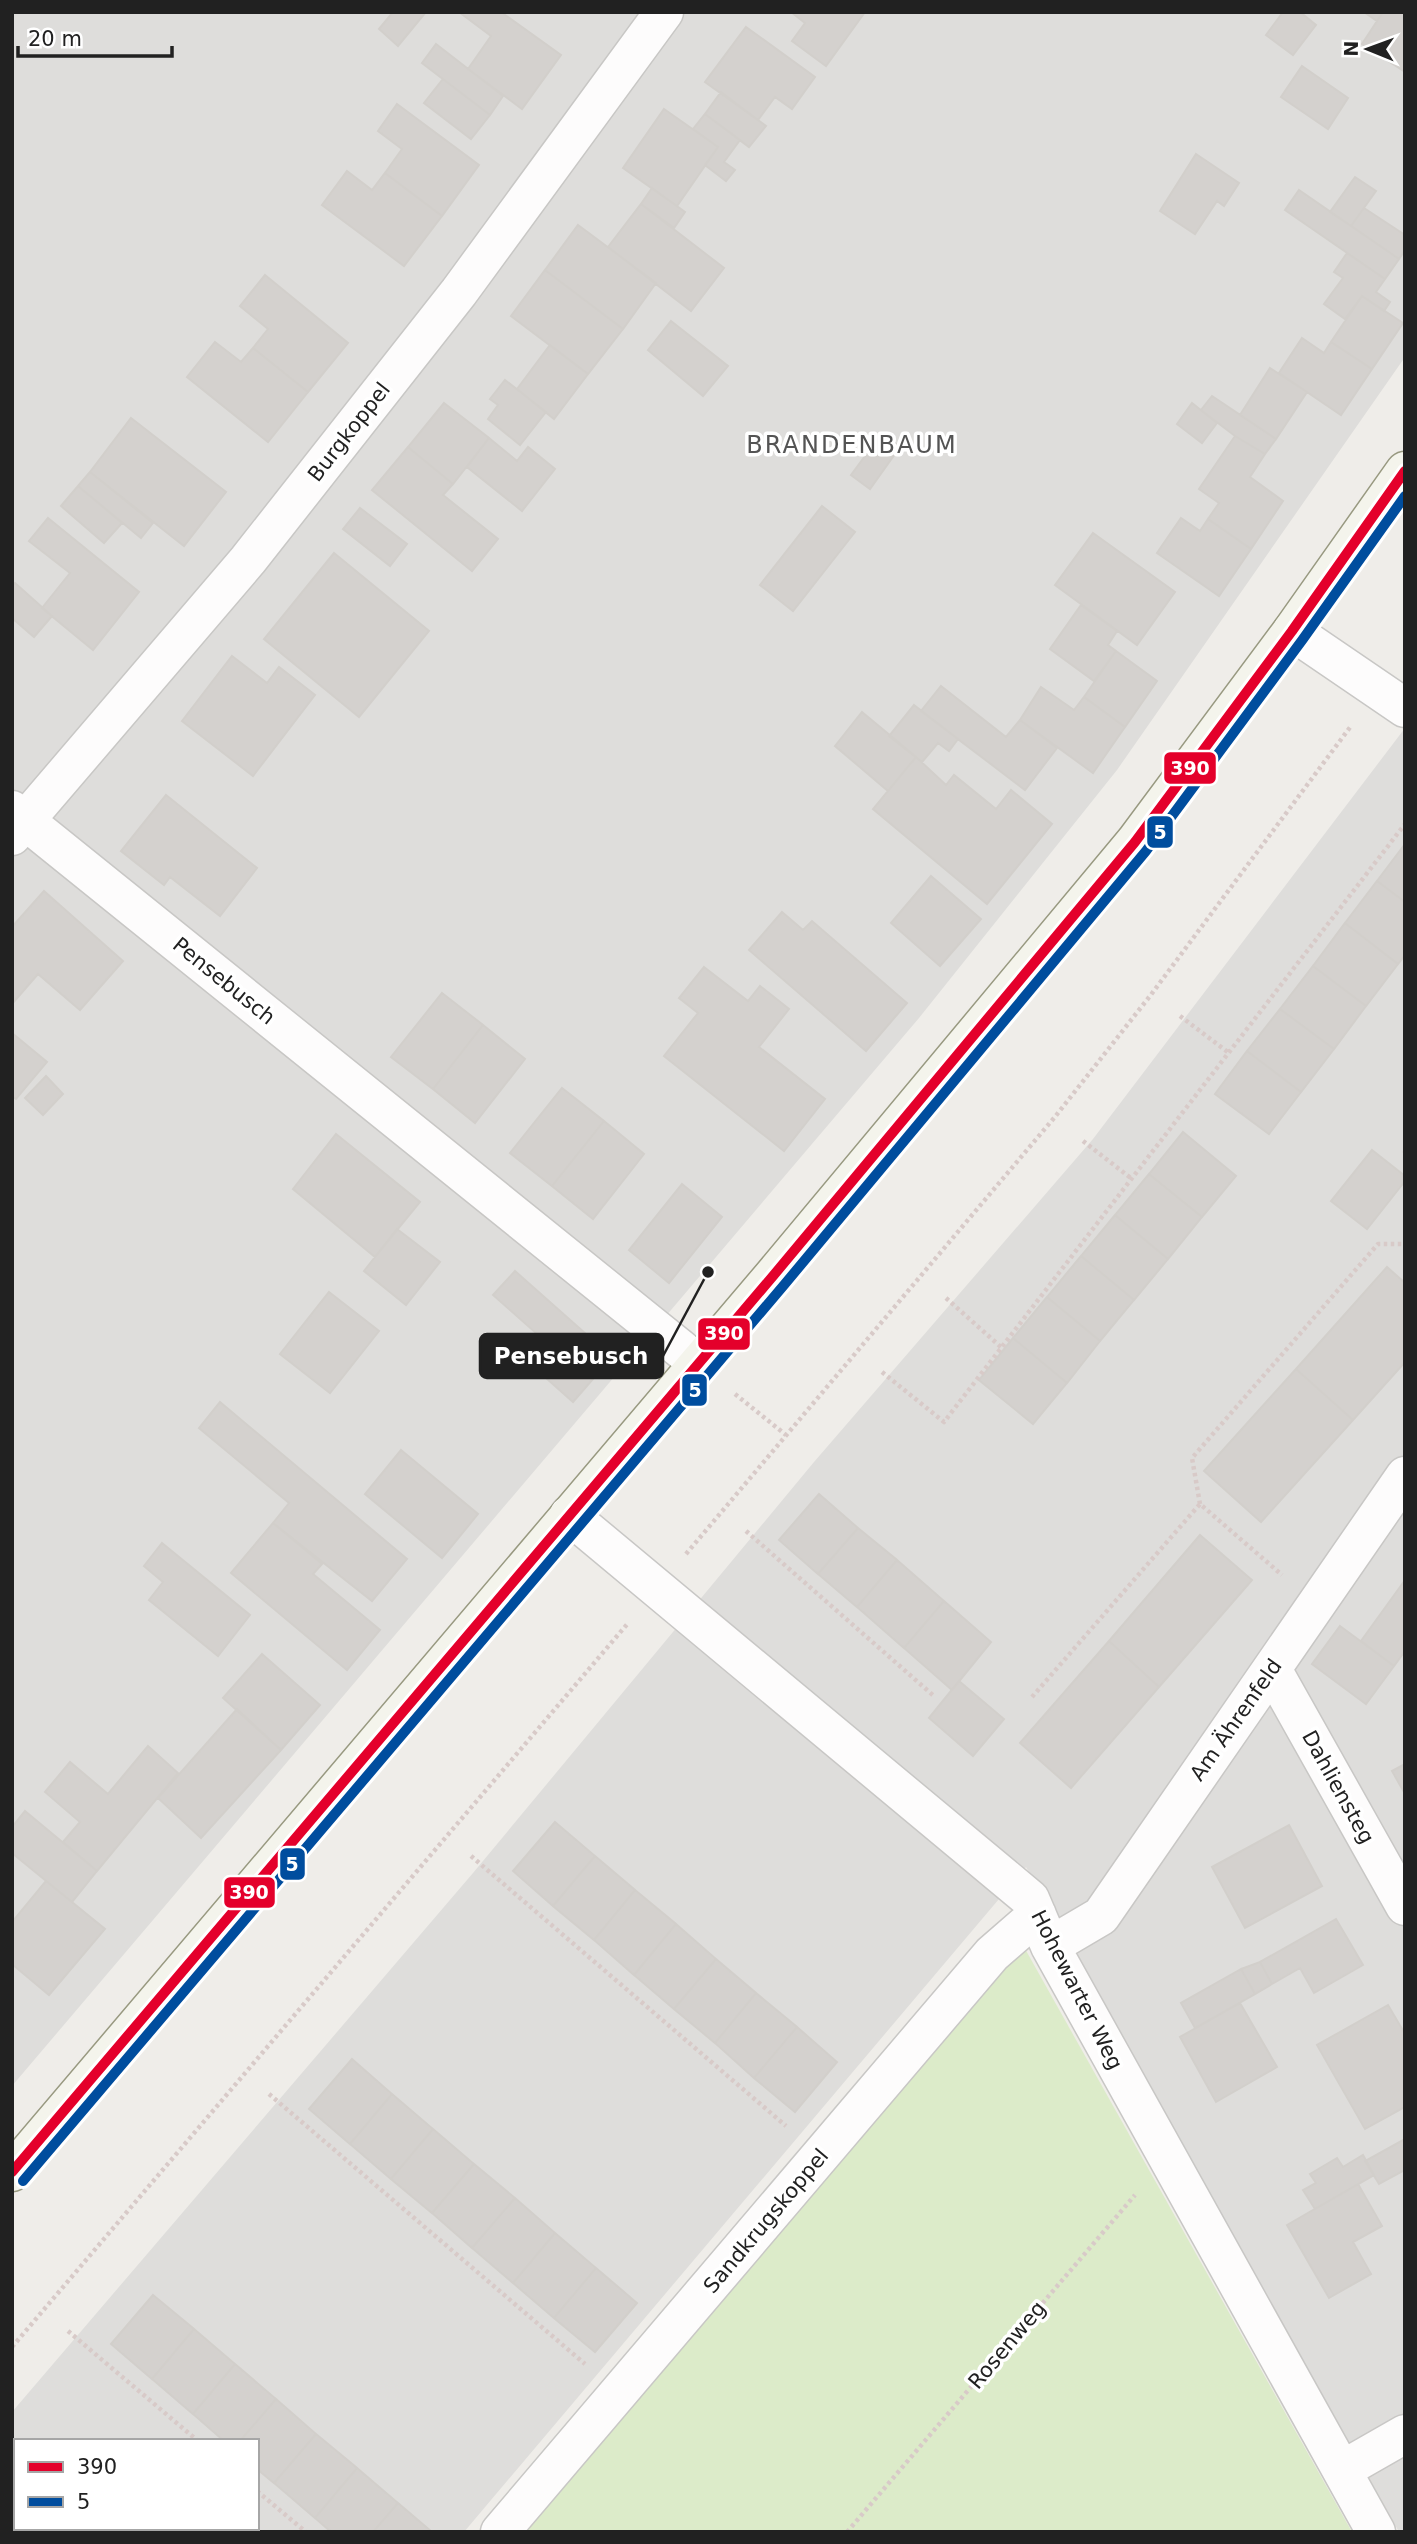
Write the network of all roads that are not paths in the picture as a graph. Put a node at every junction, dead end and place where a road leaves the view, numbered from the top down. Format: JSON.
{"nodes":[{"id":1,"x":664,"y":12,"type":"edge"},
{"id":2,"x":1405,"y":471,"type":"edge"},
{"id":3,"x":1292,"y":631,"type":"junction"},
{"id":4,"x":1392,"y":699,"type":"edge"},
{"id":5,"x":17,"y":822,"type":"edge"},
{"id":6,"x":698,"y":1363,"type":"junction"},
{"id":7,"x":1405,"y":1476,"type":"edge"},
{"id":8,"x":569,"y":1515,"type":"junction"},
{"id":9,"x":1272,"y":1669,"type":"junction"},
{"id":10,"x":1405,"y":1906,"type":"edge"},
{"id":11,"x":1043,"y":1930,"type":"junction"},
{"id":12,"x":12,"y":2172,"type":"edge"},
{"id":13,"x":1405,"y":2434,"type":"edge"},
{"id":14,"x":1342,"y":2470,"type":"junction"},
{"id":15,"x":500,"y":2532,"type":"edge"},
{"id":16,"x":1376,"y":2532,"type":"edge"}],
"edges":[{"from":1,"to":5,"type":"street","name":"Burgkoppel"},
{"from":2,"to":3,"type":"main road"},
{"from":3,"to":4,"type":"street"},
{"from":3,"to":6,"type":"main road"},
{"from":5,"to":6,"type":"street","name":"Pensebusch"},
{"from":6,"to":8,"type":"main road"},
{"from":7,"to":9,"type":"street","name":"Am Ährenfeld"},
{"from":8,"to":11,"type":"street","name":"Hohewarter Weg"},
{"from":8,"to":12,"type":"main road"},
{"from":9,"to":10,"type":"street","name":"Dahliensteg"},
{"from":9,"to":11,"type":"street","name":"Am Ährenfeld"},
{"from":11,"to":14,"type":"street","name":"Hohewarter Weg"},
{"from":11,"to":15,"type":"street","name":"Sandkrugskoppel"},
{"from":13,"to":14,"type":"street"},
{"from":14,"to":16,"type":"street","name":"Hohewarter Weg"}]}
